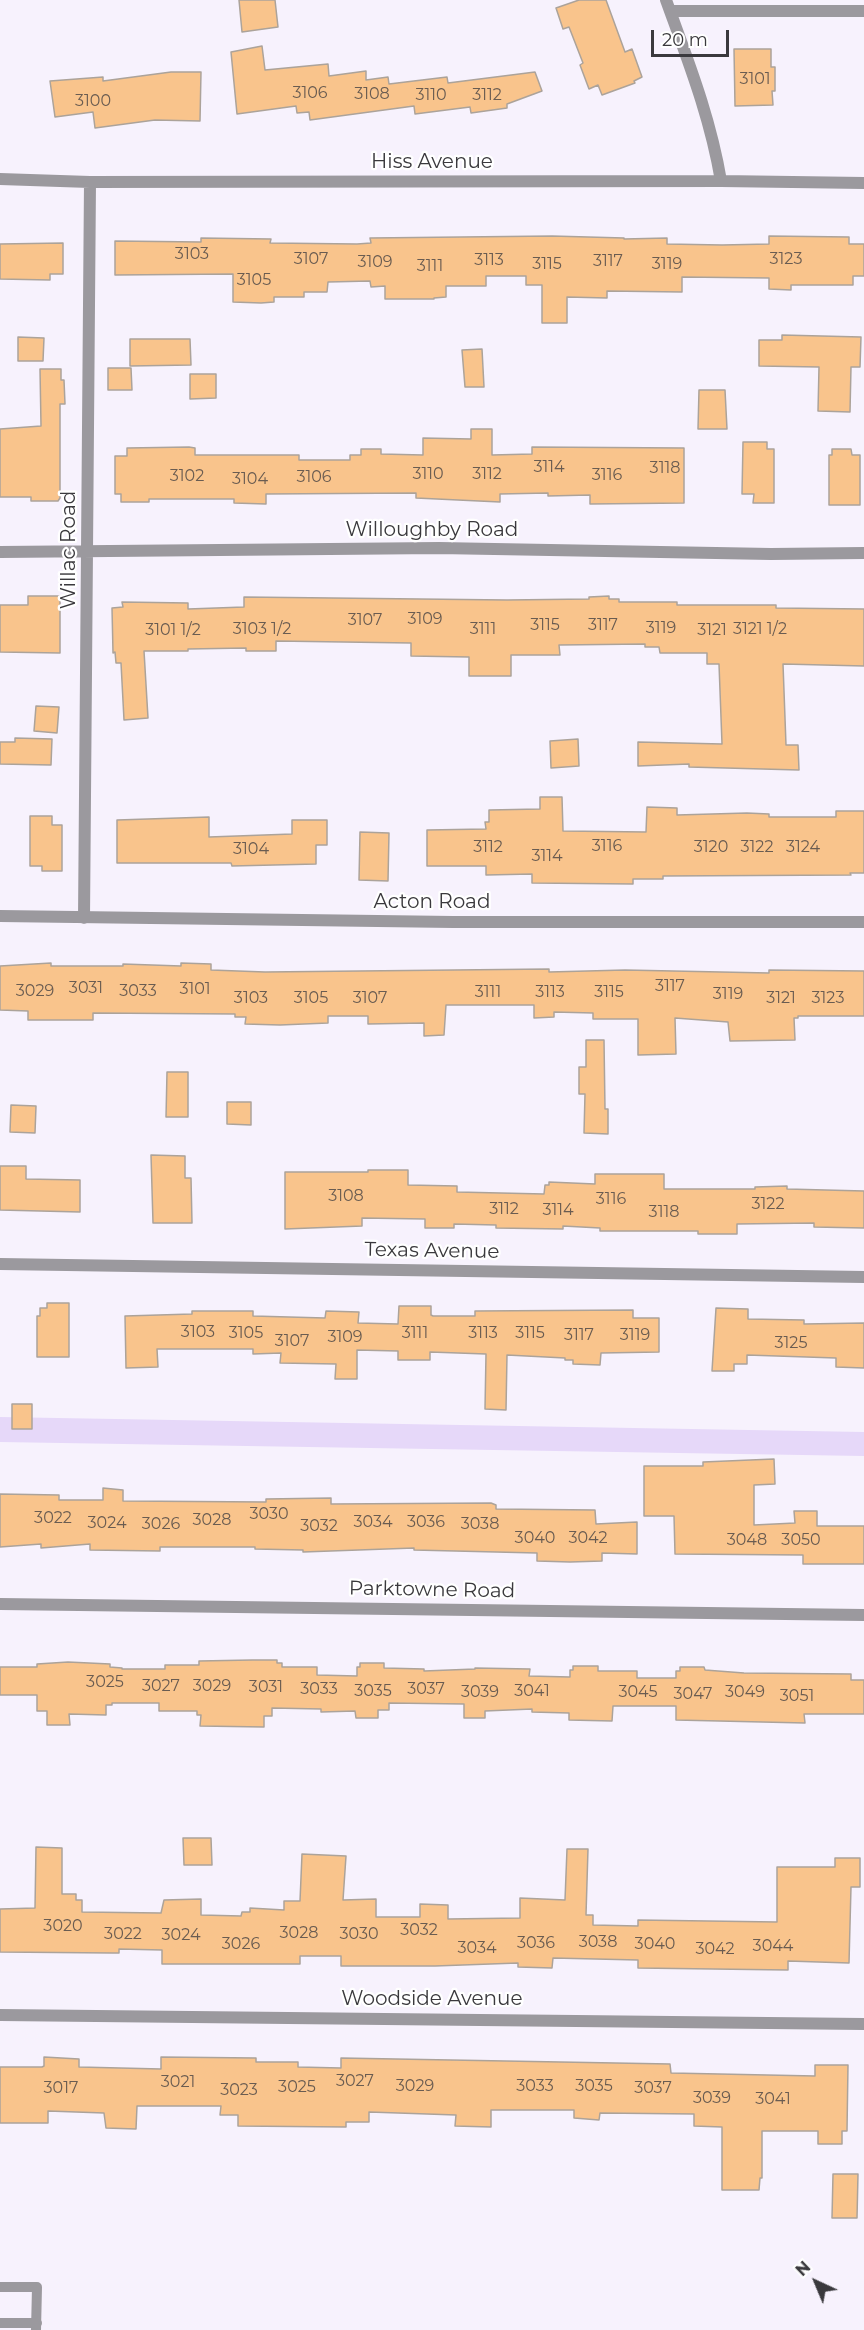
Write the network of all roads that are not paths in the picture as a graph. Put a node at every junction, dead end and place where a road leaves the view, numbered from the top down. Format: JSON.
{"nodes":[{"id":1,"x":668,"y":6,"type":"edge"},
{"id":2,"x":864,"y":11,"type":"edge"},
{"id":3,"x":0,"y":179,"type":"edge"},
{"id":4,"x":721,"y":181,"type":"junction"},
{"id":5,"x":90,"y":182,"type":"junction"},
{"id":6,"x":864,"y":183,"type":"edge"},
{"id":7,"x":0,"y":552,"type":"edge"},
{"id":8,"x":88,"y":552,"type":"junction"},
{"id":9,"x":864,"y":553,"type":"edge"},
{"id":10,"x":0,"y":916,"type":"edge"},
{"id":11,"x":84,"y":918,"type":"junction"},
{"id":12,"x":864,"y":922,"type":"edge"},
{"id":13,"x":0,"y":1264,"type":"edge"},
{"id":14,"x":864,"y":1277,"type":"edge"},
{"id":15,"x":0,"y":1604,"type":"edge"},
{"id":16,"x":864,"y":1616,"type":"edge"},
{"id":17,"x":0,"y":2015,"type":"edge"},
{"id":18,"x":864,"y":2024,"type":"edge"},
{"id":19,"x":0,"y":2287,"type":"edge"},
{"id":20,"x":0,"y":2323,"type":"edge"},
{"id":21,"x":36,"y":2327,"type":"edge"}],
"edges":[{"from":1,"to":2,"type":"street"},
{"from":1,"to":4,"type":"street"},
{"from":3,"to":5,"type":"street","name":"Hiss Avenue"},
{"from":4,"to":5,"type":"street","name":"Hiss Avenue"},
{"from":4,"to":6,"type":"street","name":"Hiss Avenue"},
{"from":5,"to":8,"type":"street","name":"Willac Road"},
{"from":7,"to":8,"type":"street","name":"Willoughby Road"},
{"from":8,"to":9,"type":"street","name":"Willoughby Road"},
{"from":8,"to":11,"type":"street","name":"Willac Road"},
{"from":10,"to":11,"type":"street","name":"Acton Road"},
{"from":11,"to":12,"type":"street","name":"Acton Road"},
{"from":13,"to":14,"type":"street","name":"Texas Avenue"},
{"from":15,"to":16,"type":"street","name":"Parktowne Road"},
{"from":17,"to":18,"type":"street","name":"Woodside Avenue"},
{"from":19,"to":21,"type":"lane"},
{"from":20,"to":21,"type":"lane"}]}
